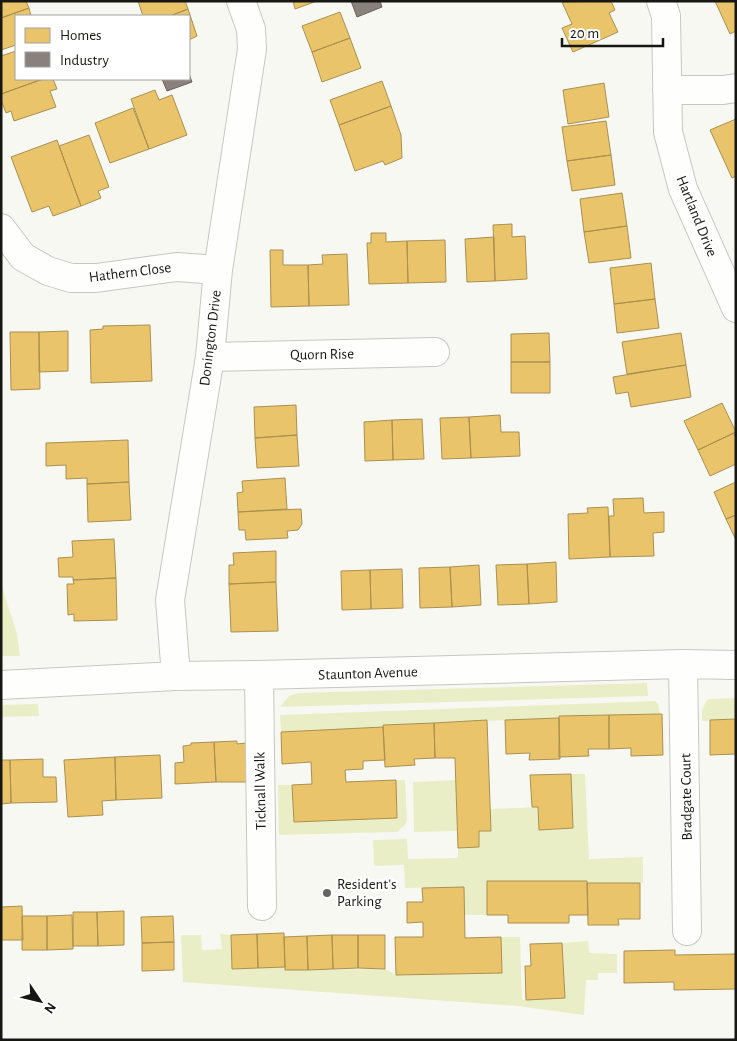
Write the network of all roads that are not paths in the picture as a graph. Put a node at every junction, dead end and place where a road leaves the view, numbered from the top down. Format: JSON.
{"nodes":[{"id":1,"x":241,"y":1,"type":"edge"},
{"id":2,"x":661,"y":1,"type":"edge"},
{"id":3,"x":736,"y":88,"type":"edge"},
{"id":4,"x":667,"y":90,"type":"junction"},
{"id":5,"x":1,"y":228,"type":"edge"},
{"id":6,"x":218,"y":270,"type":"junction"},
{"id":7,"x":736,"y":308,"type":"edge"},
{"id":8,"x":435,"y":352,"type":"dead end"},
{"id":9,"x":210,"y":357,"type":"junction"},
{"id":10,"x":683,"y":664,"type":"junction"},
{"id":11,"x":736,"y":665,"type":"edge"},
{"id":12,"x":176,"y":676,"type":"junction"},
{"id":13,"x":259,"y":676,"type":"junction"},
{"id":14,"x":1,"y":685,"type":"edge"},
{"id":15,"x":262,"y":906,"type":"dead end"},
{"id":16,"x":687,"y":931,"type":"dead end"}],
"edges":[{"from":1,"to":6,"type":"street","name":"Donington Drive"},
{"from":2,"to":4,"type":"street","name":"Hartland Drive"},
{"from":3,"to":4,"type":"street"},
{"from":4,"to":7,"type":"street","name":"Hartland Drive"},
{"from":5,"to":6,"type":"street","name":"Hathern Close"},
{"from":6,"to":9,"type":"street","name":"Donington Drive"},
{"from":8,"to":9,"type":"street","name":"Quorn Rise"},
{"from":9,"to":12,"type":"street","name":"Donington Drive"},
{"from":10,"to":11,"type":"street","name":"Staunton Avenue"},
{"from":10,"to":13,"type":"street","name":"Staunton Avenue"},
{"from":10,"to":16,"type":"street","name":"Bradgate Court"},
{"from":12,"to":13,"type":"street","name":"Staunton Avenue"},
{"from":12,"to":14,"type":"street","name":"Staunton Avenue"},
{"from":13,"to":15,"type":"street","name":"Ticknall Walk"}]}
